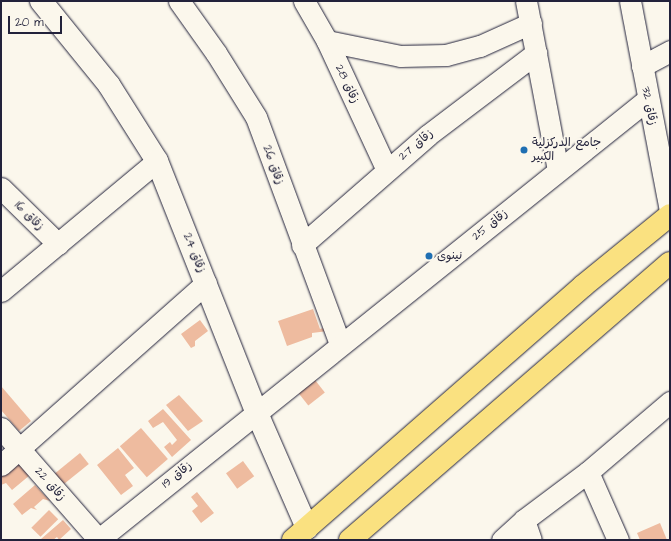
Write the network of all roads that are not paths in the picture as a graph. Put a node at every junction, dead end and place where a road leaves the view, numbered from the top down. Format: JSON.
{"nodes":[{"id":1,"x":41,"y":1,"type":"edge"},
{"id":2,"x":179,"y":1,"type":"edge"},
{"id":3,"x":304,"y":1,"type":"edge"},
{"id":4,"x":526,"y":1,"type":"edge"},
{"id":5,"x":630,"y":1,"type":"edge"},
{"id":6,"x":531,"y":23,"type":"junction"},
{"id":7,"x":327,"y":41,"type":"junction"},
{"id":8,"x":670,"y":51,"type":"edge"},
{"id":9,"x":536,"y":53,"type":"junction"},
{"id":10,"x":642,"y":66,"type":"junction"},
{"id":11,"x":648,"y":99,"type":"junction"},
{"id":12,"x":157,"y":161,"type":"junction"},
{"id":13,"x":387,"y":170,"type":"junction"},
{"id":14,"x":558,"y":170,"type":"junction"},
{"id":15,"x":1,"y":188,"type":"edge"},
{"id":16,"x":670,"y":211,"type":"edge"},
{"id":17,"x":670,"y":215,"type":"edge"},
{"id":18,"x":58,"y":244,"type":"junction"},
{"id":19,"x":302,"y":245,"type":"junction"},
{"id":20,"x":670,"y":263,"type":"edge"},
{"id":21,"x":206,"y":283,"type":"junction"},
{"id":22,"x":1,"y":291,"type":"edge"},
{"id":23,"x":340,"y":344,"type":"junction"},
{"id":24,"x":256,"y":411,"type":"junction"},
{"id":25,"x":667,"y":412,"type":"edge"},
{"id":26,"x":1,"y":428,"type":"edge"},
{"id":27,"x":20,"y":449,"type":"junction"},
{"id":28,"x":1,"y":465,"type":"edge"},
{"id":29,"x":588,"y":472,"type":"junction"},
{"id":30,"x":524,"y":520,"type":"junction"},
{"id":31,"x":300,"y":534,"type":"edge"},
{"id":32,"x":99,"y":540,"type":"edge"},
{"id":33,"x":350,"y":540,"type":"edge"},
{"id":34,"x":502,"y":540,"type":"edge"},
{"id":35,"x":530,"y":540,"type":"edge"},
{"id":36,"x":618,"y":540,"type":"edge"}],
"edges":[{"from":1,"to":12,"type":"street","name":"زقاق 24"},
{"from":2,"to":19,"type":"street","name":"زقاق 26"},
{"from":3,"to":7,"type":"street","name":"زقاق 28"},
{"from":4,"to":6,"type":"street"},
{"from":5,"to":10,"type":"street","name":"زقاق 32"},
{"from":6,"to":7,"type":"street"},
{"from":6,"to":9,"type":"street"},
{"from":7,"to":13,"type":"street","name":"زقاق 28"},
{"from":8,"to":10,"type":"street"},
{"from":9,"to":13,"type":"street","name":"زقاق 27"},
{"from":9,"to":14,"type":"street"},
{"from":10,"to":11,"type":"street","name":"زقاق 32"},
{"from":11,"to":14,"type":"street","name":"زقاق 25"},
{"from":11,"to":16,"type":"street","name":"زقاق 32"},
{"from":12,"to":18,"type":"street"},
{"from":12,"to":21,"type":"street","name":"زقاق 24"},
{"from":13,"to":19,"type":"street","name":"زقاق 27"},
{"from":14,"to":23,"type":"street","name":"زقاق 25"},
{"from":15,"to":18,"type":"street","name":"زقاق 16"},
{"from":17,"to":31,"type":"main road"},
{"from":18,"to":22,"type":"street"},
{"from":19,"to":23,"type":"street","name":"زقاق 26"},
{"from":20,"to":33,"type":"main road"},
{"from":21,"to":24,"type":"street","name":"زقاق 24"},
{"from":21,"to":27,"type":"street"},
{"from":23,"to":24,"type":"street","name":"زقاق 25"},
{"from":24,"to":31,"type":"street","name":"زقاق 24"},
{"from":24,"to":32,"type":"street","name":"زقاق 19"},
{"from":25,"to":29,"type":"street"},
{"from":26,"to":27,"type":"street","name":"زقاق 22"},
{"from":27,"to":28,"type":"street"},
{"from":27,"to":32,"type":"street","name":"زقاق 22"},
{"from":29,"to":30,"type":"street"},
{"from":29,"to":36,"type":"street"},
{"from":30,"to":34,"type":"street"},
{"from":30,"to":35,"type":"street"}]}
